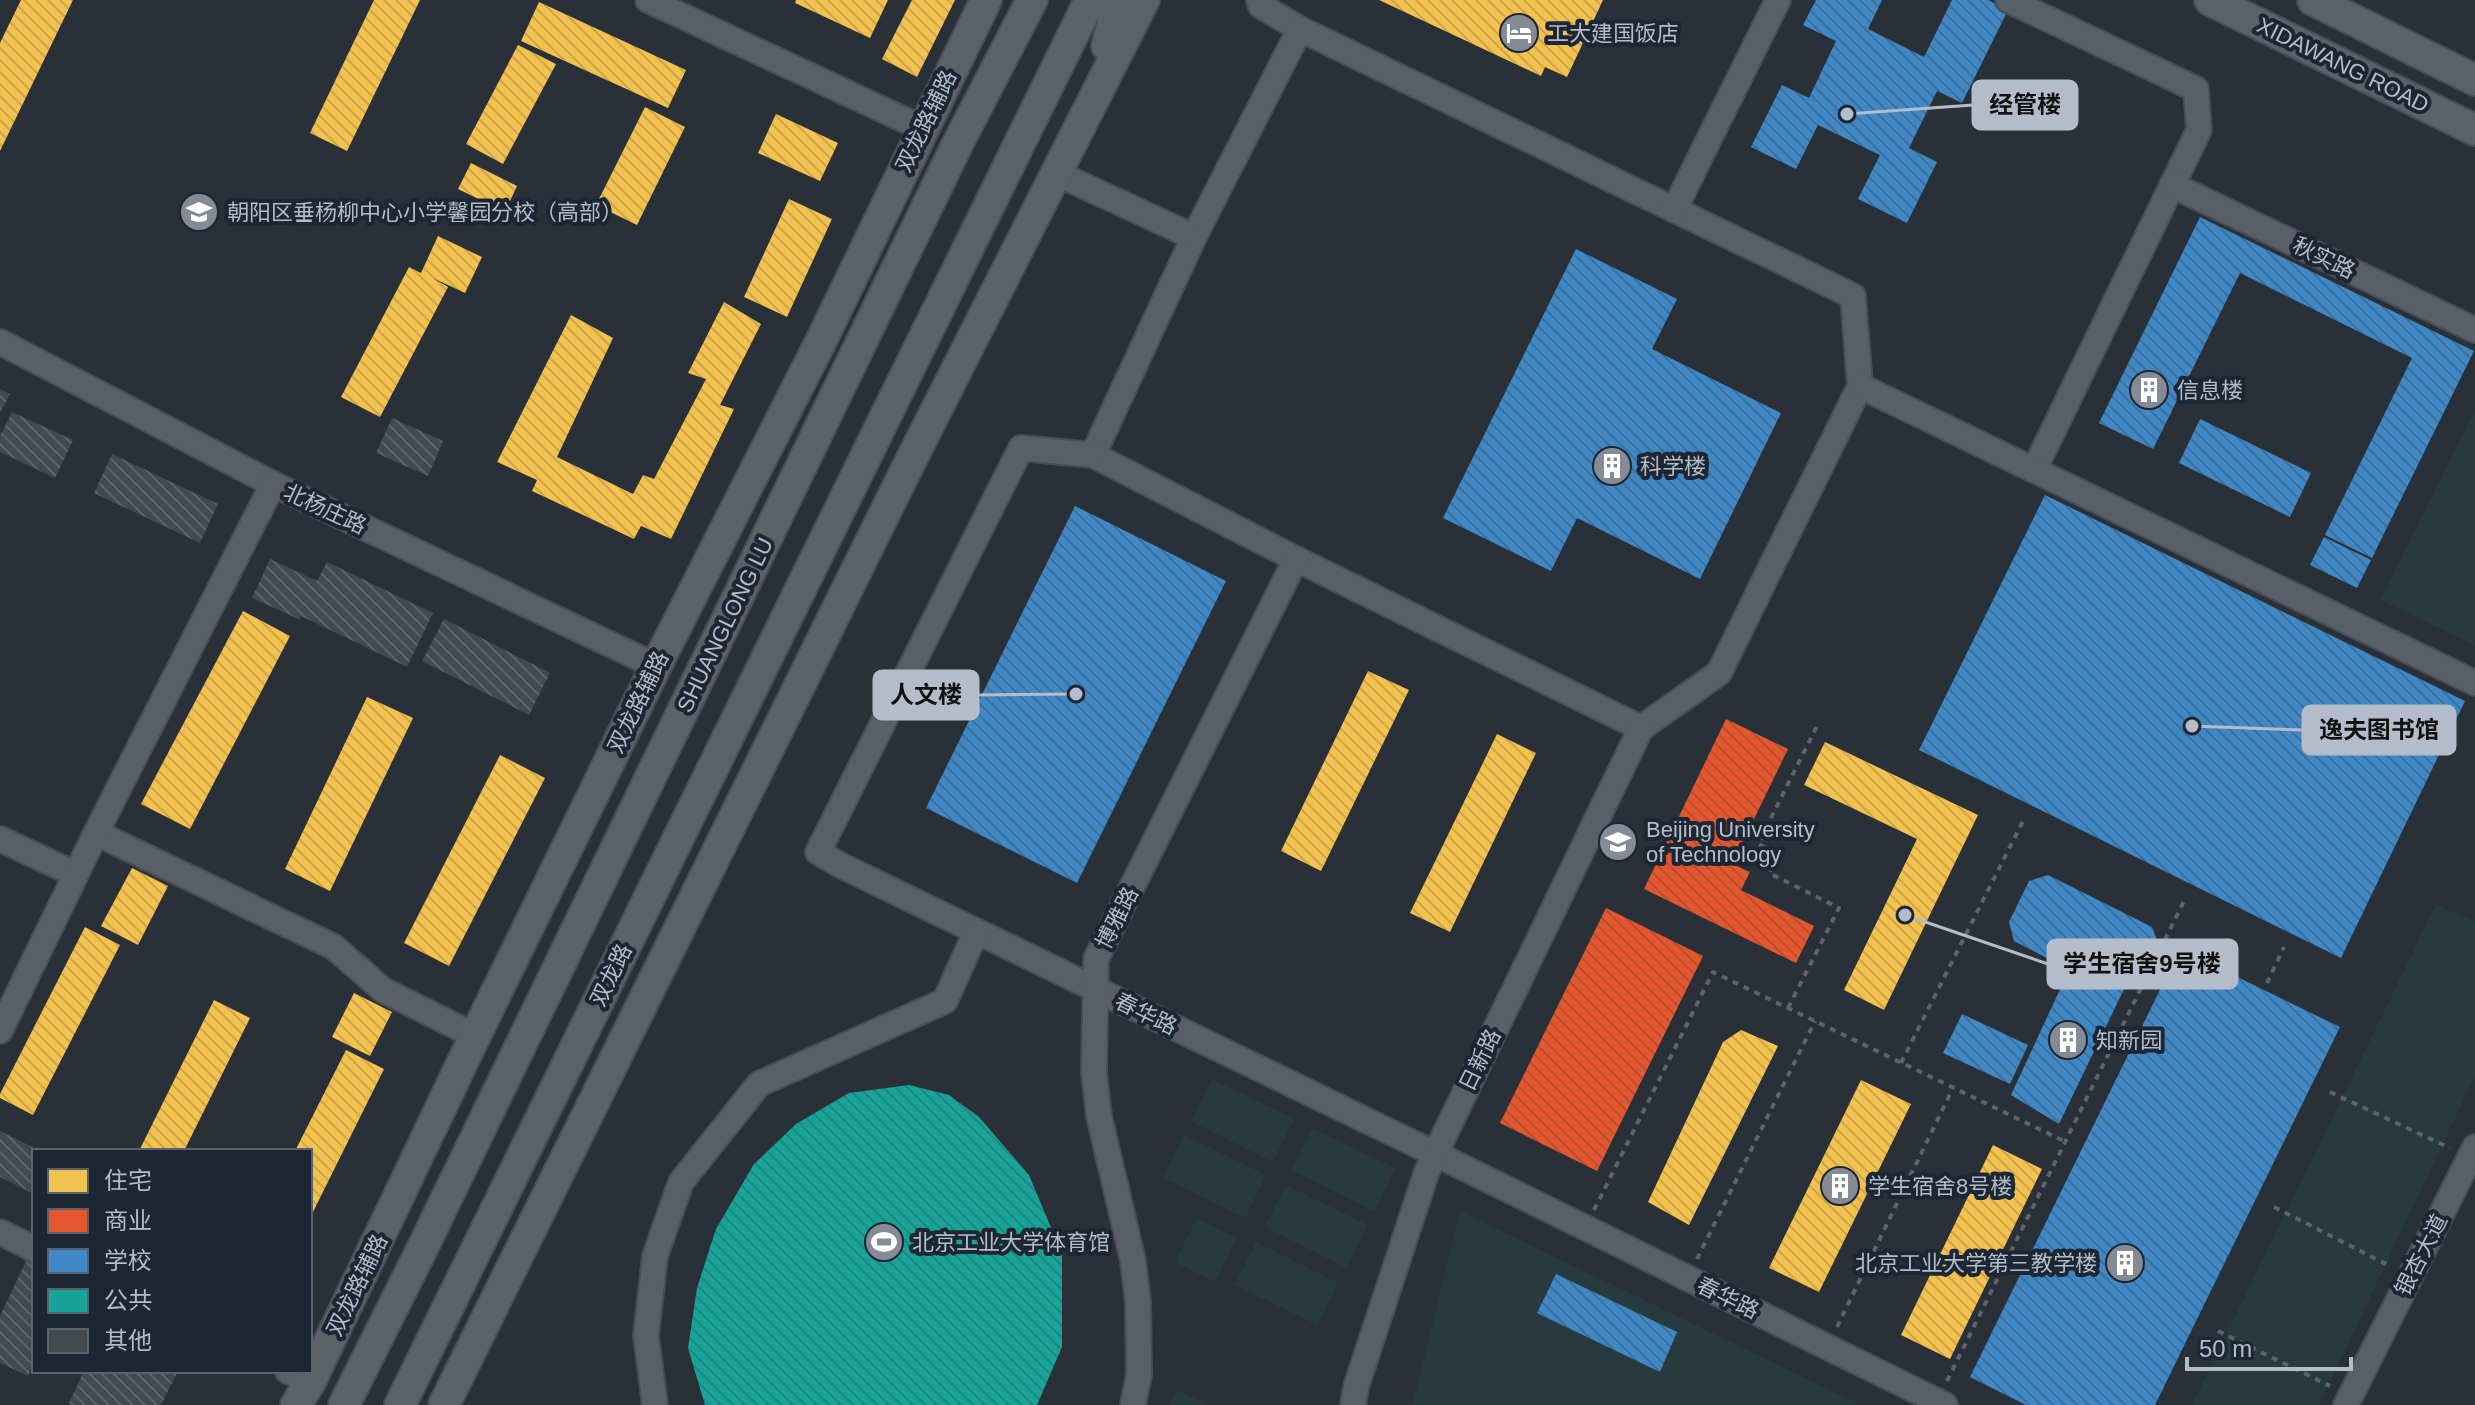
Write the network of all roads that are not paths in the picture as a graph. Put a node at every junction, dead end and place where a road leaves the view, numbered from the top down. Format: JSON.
{"nodes":[{"id":1,"x":648,"y":0,"type":"edge"},
{"id":2,"x":986,"y":0,"type":"edge"},
{"id":3,"x":1032,"y":0,"type":"edge"},
{"id":4,"x":1090,"y":0,"type":"edge"},
{"id":5,"x":1118,"y":0,"type":"edge"},
{"id":6,"x":1144,"y":0,"type":"edge"},
{"id":7,"x":1259,"y":0,"type":"edge"},
{"id":8,"x":1778,"y":0,"type":"edge"},
{"id":9,"x":2008,"y":0,"type":"edge"},
{"id":10,"x":2210,"y":0,"type":"edge"},
{"id":11,"x":2313,"y":0,"type":"edge"},
{"id":12,"x":1300,"y":29,"type":"junction"},
{"id":13,"x":2475,"y":80,"type":"edge"},
{"id":14,"x":1097,"y":91,"type":"junction"},
{"id":15,"x":922,"y":128,"type":"junction"},
{"id":16,"x":2475,"y":130,"type":"edge"},
{"id":17,"x":1056,"y":173,"type":"junction"},
{"id":18,"x":2172,"y":185,"type":"junction"},
{"id":19,"x":1674,"y":210,"type":"junction"},
{"id":20,"x":1194,"y":237,"type":"junction"},
{"id":21,"x":2475,"y":330,"type":"edge"},
{"id":22,"x":0,"y":342,"type":"edge"},
{"id":23,"x":1860,"y":386,"type":"junction"},
{"id":24,"x":1093,"y":455,"type":"junction"},
{"id":25,"x":912,"y":458,"type":"junction"},
{"id":26,"x":2034,"y":470,"type":"junction"},
{"id":27,"x":273,"y":484,"type":"junction"},
{"id":28,"x":821,"y":544,"type":"junction"},
{"id":29,"x":1296,"y":559,"type":"junction"},
{"id":30,"x":656,"y":666,"type":"junction"},
{"id":31,"x":2475,"y":683,"type":"edge"},
{"id":32,"x":1641,"y":728,"type":"junction"},
{"id":33,"x":96,"y":833,"type":"junction"},
{"id":34,"x":0,"y":839,"type":"edge"},
{"id":35,"x":75,"y":874,"type":"junction"},
{"id":36,"x":976,"y":932,"type":"junction"},
{"id":37,"x":1097,"y":991,"type":"junction"},
{"id":38,"x":0,"y":1031,"type":"edge"},
{"id":39,"x":475,"y":1036,"type":"junction"},
{"id":40,"x":2472,"y":1152,"type":"edge"},
{"id":41,"x":1435,"y":1154,"type":"junction"},
{"id":42,"x":0,"y":1232,"type":"edge"},
{"id":43,"x":32,"y":1248,"type":"edge"},
{"id":44,"x":312,"y":1358,"type":"edge"},
{"id":45,"x":2348,"y":1400,"type":"edge"},
{"id":46,"x":1941,"y":1403,"type":"edge"},
{"id":47,"x":344,"y":1405,"type":"edge"},
{"id":48,"x":400,"y":1405,"type":"edge"},
{"id":49,"x":444,"y":1405,"type":"edge"},
{"id":50,"x":655,"y":1405,"type":"edge"},
{"id":51,"x":1133,"y":1405,"type":"edge"},
{"id":52,"x":1353,"y":1405,"type":"edge"}],
"edges":[{"from":1,"to":15,"type":"street"},
{"from":2,"to":15,"type":"main road","name":"双龙路辅路"},
{"from":3,"to":47,"type":"main road","name":"SHUANGLONG LU"},
{"from":4,"to":28,"type":"main road"},
{"from":5,"to":14,"type":"main road"},
{"from":6,"to":14,"type":"main road"},
{"from":7,"to":12,"type":"street"},
{"from":8,"to":19,"type":"street"},
{"from":9,"to":18,"type":"street"},
{"from":10,"to":16,"type":"main road","name":"XIDAWANG ROAD"},
{"from":11,"to":13,"type":"main road","name":"XIDAWANG ROAD"},
{"from":12,"to":19,"type":"street"},
{"from":12,"to":20,"type":"street"},
{"from":14,"to":17,"type":"main road"},
{"from":15,"to":30,"type":"main road","name":"双龙路辅路"},
{"from":17,"to":20,"type":"street"},
{"from":17,"to":25,"type":"main road"},
{"from":18,"to":21,"type":"street","name":"秋实路"},
{"from":18,"to":26,"type":"street"},
{"from":19,"to":23,"type":"street"},
{"from":20,"to":24,"type":"street"},
{"from":22,"to":27,"type":"street","name":"北杨庄路"},
{"from":23,"to":26,"type":"street"},
{"from":23,"to":32,"type":"street"},
{"from":24,"to":29,"type":"street"},
{"from":24,"to":36,"type":"street","name":"春华路"},
{"from":25,"to":28,"type":"main road"},
{"from":25,"to":49,"type":"main road"},
{"from":26,"to":31,"type":"street"},
{"from":27,"to":30,"type":"street","name":"北杨庄路"},
{"from":27,"to":33,"type":"street"},
{"from":28,"to":48,"type":"main road","name":"双龙路"},
{"from":29,"to":32,"type":"street"},
{"from":29,"to":37,"type":"street","name":"博雅路"},
{"from":30,"to":39,"type":"main road","name":"双龙路辅路"},
{"from":32,"to":41,"type":"street","name":"日新路"},
{"from":33,"to":35,"type":"street"},
{"from":33,"to":39,"type":"street"},
{"from":34,"to":35,"type":"street"},
{"from":35,"to":38,"type":"street"},
{"from":36,"to":37,"type":"street","name":"春华路"},
{"from":36,"to":50,"type":"street"},
{"from":37,"to":41,"type":"street","name":"春华路"},
{"from":37,"to":51,"type":"street","name":"博雅路"},
{"from":39,"to":44,"type":"main road","name":"双龙路辅路"},
{"from":40,"to":45,"type":"street","name":"银杏大道"},
{"from":41,"to":46,"type":"street","name":"春华路"},
{"from":41,"to":52,"type":"street","name":"日新路"},
{"from":42,"to":43,"type":"street"}]}
